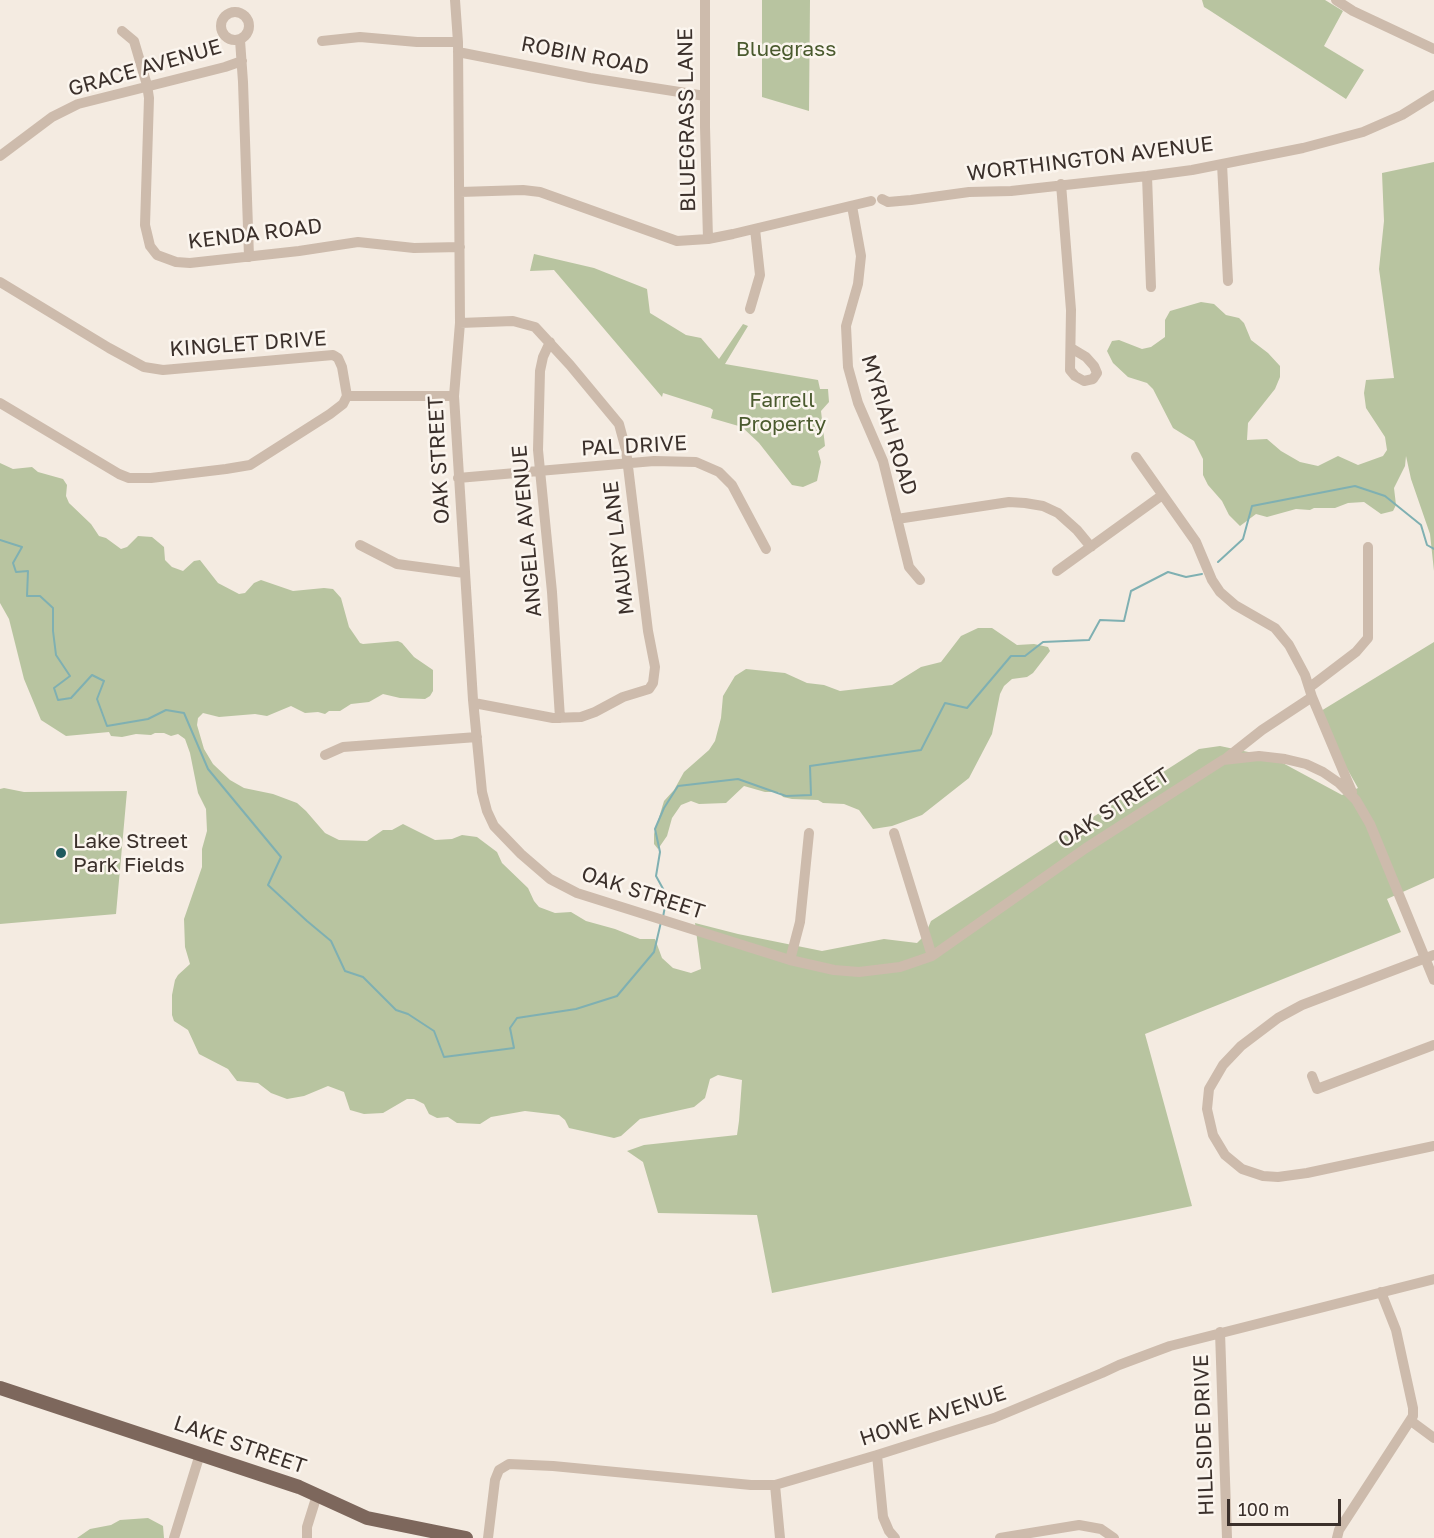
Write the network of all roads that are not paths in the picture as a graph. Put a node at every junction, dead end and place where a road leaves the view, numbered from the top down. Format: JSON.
{"nodes":[{"id":1,"x":455,"y":0,"type":"edge"},
{"id":2,"x":705,"y":0,"type":"edge"},
{"id":3,"x":1336,"y":0,"type":"edge"},
{"id":4,"x":122,"y":31,"type":"dead end"},
{"id":5,"x":240,"y":40,"type":"dead end"},
{"id":6,"x":321,"y":41,"type":"dead end"},
{"id":7,"x":458,"y":47,"type":"junction"},
{"id":8,"x":1434,"y":49,"type":"edge"},
{"id":9,"x":242,"y":61,"type":"junction"},
{"id":10,"x":147,"y":85,"type":"junction"},
{"id":11,"x":1434,"y":95,"type":"edge"},
{"id":12,"x":705,"y":96,"type":"junction"},
{"id":13,"x":3,"y":149,"type":"edge"},
{"id":14,"x":1222,"y":164,"type":"junction"},
{"id":15,"x":1147,"y":176,"type":"junction"},
{"id":16,"x":1061,"y":184,"type":"junction"},
{"id":17,"x":460,"y":192,"type":"junction"},
{"id":18,"x":852,"y":206,"type":"junction"},
{"id":19,"x":755,"y":229,"type":"junction"},
{"id":20,"x":708,"y":239,"type":"junction"},
{"id":21,"x":460,"y":247,"type":"junction"},
{"id":22,"x":249,"y":257,"type":"junction"},
{"id":23,"x":1228,"y":281,"type":"dead end"},
{"id":24,"x":0,"y":282,"type":"edge"},
{"id":25,"x":1151,"y":287,"type":"dead end"},
{"id":26,"x":750,"y":309,"type":"dead end"},
{"id":27,"x":460,"y":323,"type":"junction"},
{"id":28,"x":550,"y":342,"type":"junction"},
{"id":29,"x":1071,"y":348,"type":"dead end"},
{"id":30,"x":347,"y":396,"type":"junction"},
{"id":31,"x":454,"y":396,"type":"junction"},
{"id":32,"x":0,"y":403,"type":"edge"},
{"id":33,"x":1136,"y":457,"type":"dead end"},
{"id":34,"x":628,"y":464,"type":"junction"},
{"id":35,"x":539,"y":472,"type":"junction"},
{"id":36,"x":458,"y":478,"type":"junction"},
{"id":37,"x":1161,"y":496,"type":"junction"},
{"id":38,"x":897,"y":519,"type":"junction"},
{"id":39,"x":360,"y":545,"type":"dead end"},
{"id":40,"x":1091,"y":547,"type":"junction"},
{"id":41,"x":1368,"y":547,"type":"dead end"},
{"id":42,"x":766,"y":549,"type":"dead end"},
{"id":43,"x":1057,"y":571,"type":"dead end"},
{"id":44,"x":464,"y":573,"type":"junction"},
{"id":45,"x":920,"y":580,"type":"dead end"},
{"id":46,"x":1311,"y":692,"type":"junction"},
{"id":47,"x":474,"y":703,"type":"junction"},
{"id":48,"x":561,"y":718,"type":"junction"},
{"id":49,"x":477,"y":737,"type":"junction"},
{"id":50,"x":325,"y":755,"type":"dead end"},
{"id":51,"x":1224,"y":760,"type":"junction"},
{"id":52,"x":1356,"y":800,"type":"junction"},
{"id":53,"x":809,"y":833,"type":"dead end"},
{"id":54,"x":894,"y":833,"type":"dead end"},
{"id":55,"x":933,"y":956,"type":"junction"},
{"id":56,"x":1430,"y":957,"type":"edge"},
{"id":57,"x":790,"y":960,"type":"junction"},
{"id":58,"x":1434,"y":980,"type":"edge"},
{"id":59,"x":1434,"y":1045,"type":"edge"},
{"id":60,"x":1312,"y":1076,"type":"dead end"},
{"id":61,"x":1434,"y":1146,"type":"edge"},
{"id":62,"x":1434,"y":1279,"type":"edge"},
{"id":63,"x":1382,"y":1292,"type":"junction"},
{"id":64,"x":1220,"y":1332,"type":"junction"},
{"id":65,"x":0,"y":1388,"type":"edge"},
{"id":66,"x":1411,"y":1421,"type":"junction"},
{"id":67,"x":1434,"y":1438,"type":"edge"},
{"id":68,"x":200,"y":1454,"type":"junction"},
{"id":69,"x":878,"y":1455,"type":"junction"},
{"id":70,"x":775,"y":1485,"type":"junction"},
{"id":71,"x":316,"y":1495,"type":"junction"},
{"id":72,"x":174,"y":1538,"type":"edge"},
{"id":73,"x":307,"y":1538,"type":"edge"},
{"id":74,"x":466,"y":1538,"type":"edge"},
{"id":75,"x":488,"y":1538,"type":"edge"},
{"id":76,"x":780,"y":1538,"type":"edge"},
{"id":77,"x":895,"y":1538,"type":"edge"},
{"id":78,"x":1000,"y":1538,"type":"edge"},
{"id":79,"x":1114,"y":1538,"type":"edge"},
{"id":80,"x":1227,"y":1538,"type":"edge"},
{"id":81,"x":1337,"y":1538,"type":"edge"}],
"edges":[{"from":1,"to":7,"type":"street","name":"OAK STREET"},
{"from":2,"to":12,"type":"street","name":"BLUEGRASS LANE"},
{"from":3,"to":8,"type":"street"},
{"from":4,"to":10,"type":"street","name":"KENDA ROAD"},
{"from":5,"to":9,"type":"street"},
{"from":6,"to":7,"type":"street"},
{"from":7,"to":12,"type":"street","name":"ROBIN ROAD"},
{"from":7,"to":17,"type":"street","name":"OAK STREET"},
{"from":9,"to":10,"type":"street","name":"GRACE AVENUE"},
{"from":9,"to":22,"type":"street"},
{"from":10,"to":13,"type":"street","name":"GRACE AVENUE"},
{"from":10,"to":22,"type":"street","name":"KENDA ROAD"},
{"from":11,"to":14,"type":"street","name":"WORTHINGTON AVENUE"},
{"from":12,"to":20,"type":"street","name":"BLUEGRASS LANE"},
{"from":14,"to":15,"type":"street","name":"WORTHINGTON AVENUE"},
{"from":14,"to":23,"type":"street"},
{"from":15,"to":16,"type":"street","name":"WORTHINGTON AVENUE"},
{"from":15,"to":25,"type":"street"},
{"from":16,"to":18,"type":"street","name":"WORTHINGTON AVENUE"},
{"from":16,"to":29,"type":"street"},
{"from":17,"to":20,"type":"street","name":"WORTHINGTON AVENUE"},
{"from":17,"to":21,"type":"street","name":"OAK STREET"},
{"from":18,"to":19,"type":"street","name":"WORTHINGTON AVENUE"},
{"from":18,"to":38,"type":"street","name":"MYRIAH ROAD"},
{"from":19,"to":20,"type":"street","name":"WORTHINGTON AVENUE"},
{"from":19,"to":26,"type":"street"},
{"from":21,"to":22,"type":"street","name":"KENDA ROAD"},
{"from":21,"to":27,"type":"street","name":"OAK STREET"},
{"from":24,"to":30,"type":"street","name":"KINGLET DRIVE"},
{"from":27,"to":28,"type":"street","name":"MAURY LANE"},
{"from":27,"to":31,"type":"street","name":"OAK STREET"},
{"from":28,"to":34,"type":"street","name":"MAURY LANE"},
{"from":28,"to":35,"type":"street","name":"ANGELA AVENUE"},
{"from":30,"to":31,"type":"street"},
{"from":30,"to":32,"type":"street"},
{"from":31,"to":36,"type":"street","name":"OAK STREET"},
{"from":33,"to":37,"type":"street"},
{"from":34,"to":35,"type":"street","name":"PAL DRIVE"},
{"from":34,"to":42,"type":"street","name":"PAL DRIVE"},
{"from":34,"to":48,"type":"street","name":"MAURY LANE"},
{"from":35,"to":36,"type":"street","name":"PAL DRIVE"},
{"from":35,"to":48,"type":"street","name":"ANGELA AVENUE"},
{"from":36,"to":44,"type":"street","name":"OAK STREET"},
{"from":37,"to":40,"type":"street"},
{"from":37,"to":46,"type":"street"},
{"from":38,"to":40,"type":"street"},
{"from":38,"to":45,"type":"street","name":"MYRIAH ROAD"},
{"from":39,"to":44,"type":"street"},
{"from":40,"to":43,"type":"street"},
{"from":41,"to":46,"type":"street"},
{"from":44,"to":47,"type":"street","name":"OAK STREET"},
{"from":46,"to":51,"type":"street"},
{"from":46,"to":52,"type":"street"},
{"from":47,"to":48,"type":"street","name":"MAURY LANE"},
{"from":47,"to":49,"type":"street","name":"OAK STREET"},
{"from":49,"to":50,"type":"street"},
{"from":49,"to":57,"type":"street","name":"OAK STREET"},
{"from":51,"to":52,"type":"street","name":"OAK STREET"},
{"from":51,"to":55,"type":"street","name":"OAK STREET"},
{"from":52,"to":56,"type":"street","name":"OAK STREET"},
{"from":53,"to":57,"type":"street"},
{"from":54,"to":55,"type":"street"},
{"from":55,"to":57,"type":"street","name":"OAK STREET"},
{"from":56,"to":58,"type":"street","name":"OAK STREET"},
{"from":56,"to":61,"type":"street"},
{"from":59,"to":60,"type":"street"},
{"from":62,"to":63,"type":"street","name":"HOWE AVENUE"},
{"from":63,"to":64,"type":"street","name":"HOWE AVENUE"},
{"from":63,"to":66,"type":"street"},
{"from":64,"to":69,"type":"street","name":"HOWE AVENUE"},
{"from":64,"to":80,"type":"street","name":"HILLSIDE DRIVE"},
{"from":65,"to":68,"type":"main road","name":"LAKE STREET"},
{"from":66,"to":67,"type":"street"},
{"from":66,"to":81,"type":"street"},
{"from":68,"to":71,"type":"main road","name":"LAKE STREET"},
{"from":68,"to":72,"type":"street"},
{"from":69,"to":70,"type":"street","name":"HOWE AVENUE"},
{"from":69,"to":77,"type":"street"},
{"from":70,"to":75,"type":"street","name":"HOWE AVENUE"},
{"from":70,"to":76,"type":"street"},
{"from":71,"to":73,"type":"street"},
{"from":71,"to":74,"type":"main road","name":"LAKE STREET"},
{"from":78,"to":79,"type":"street"}]}
